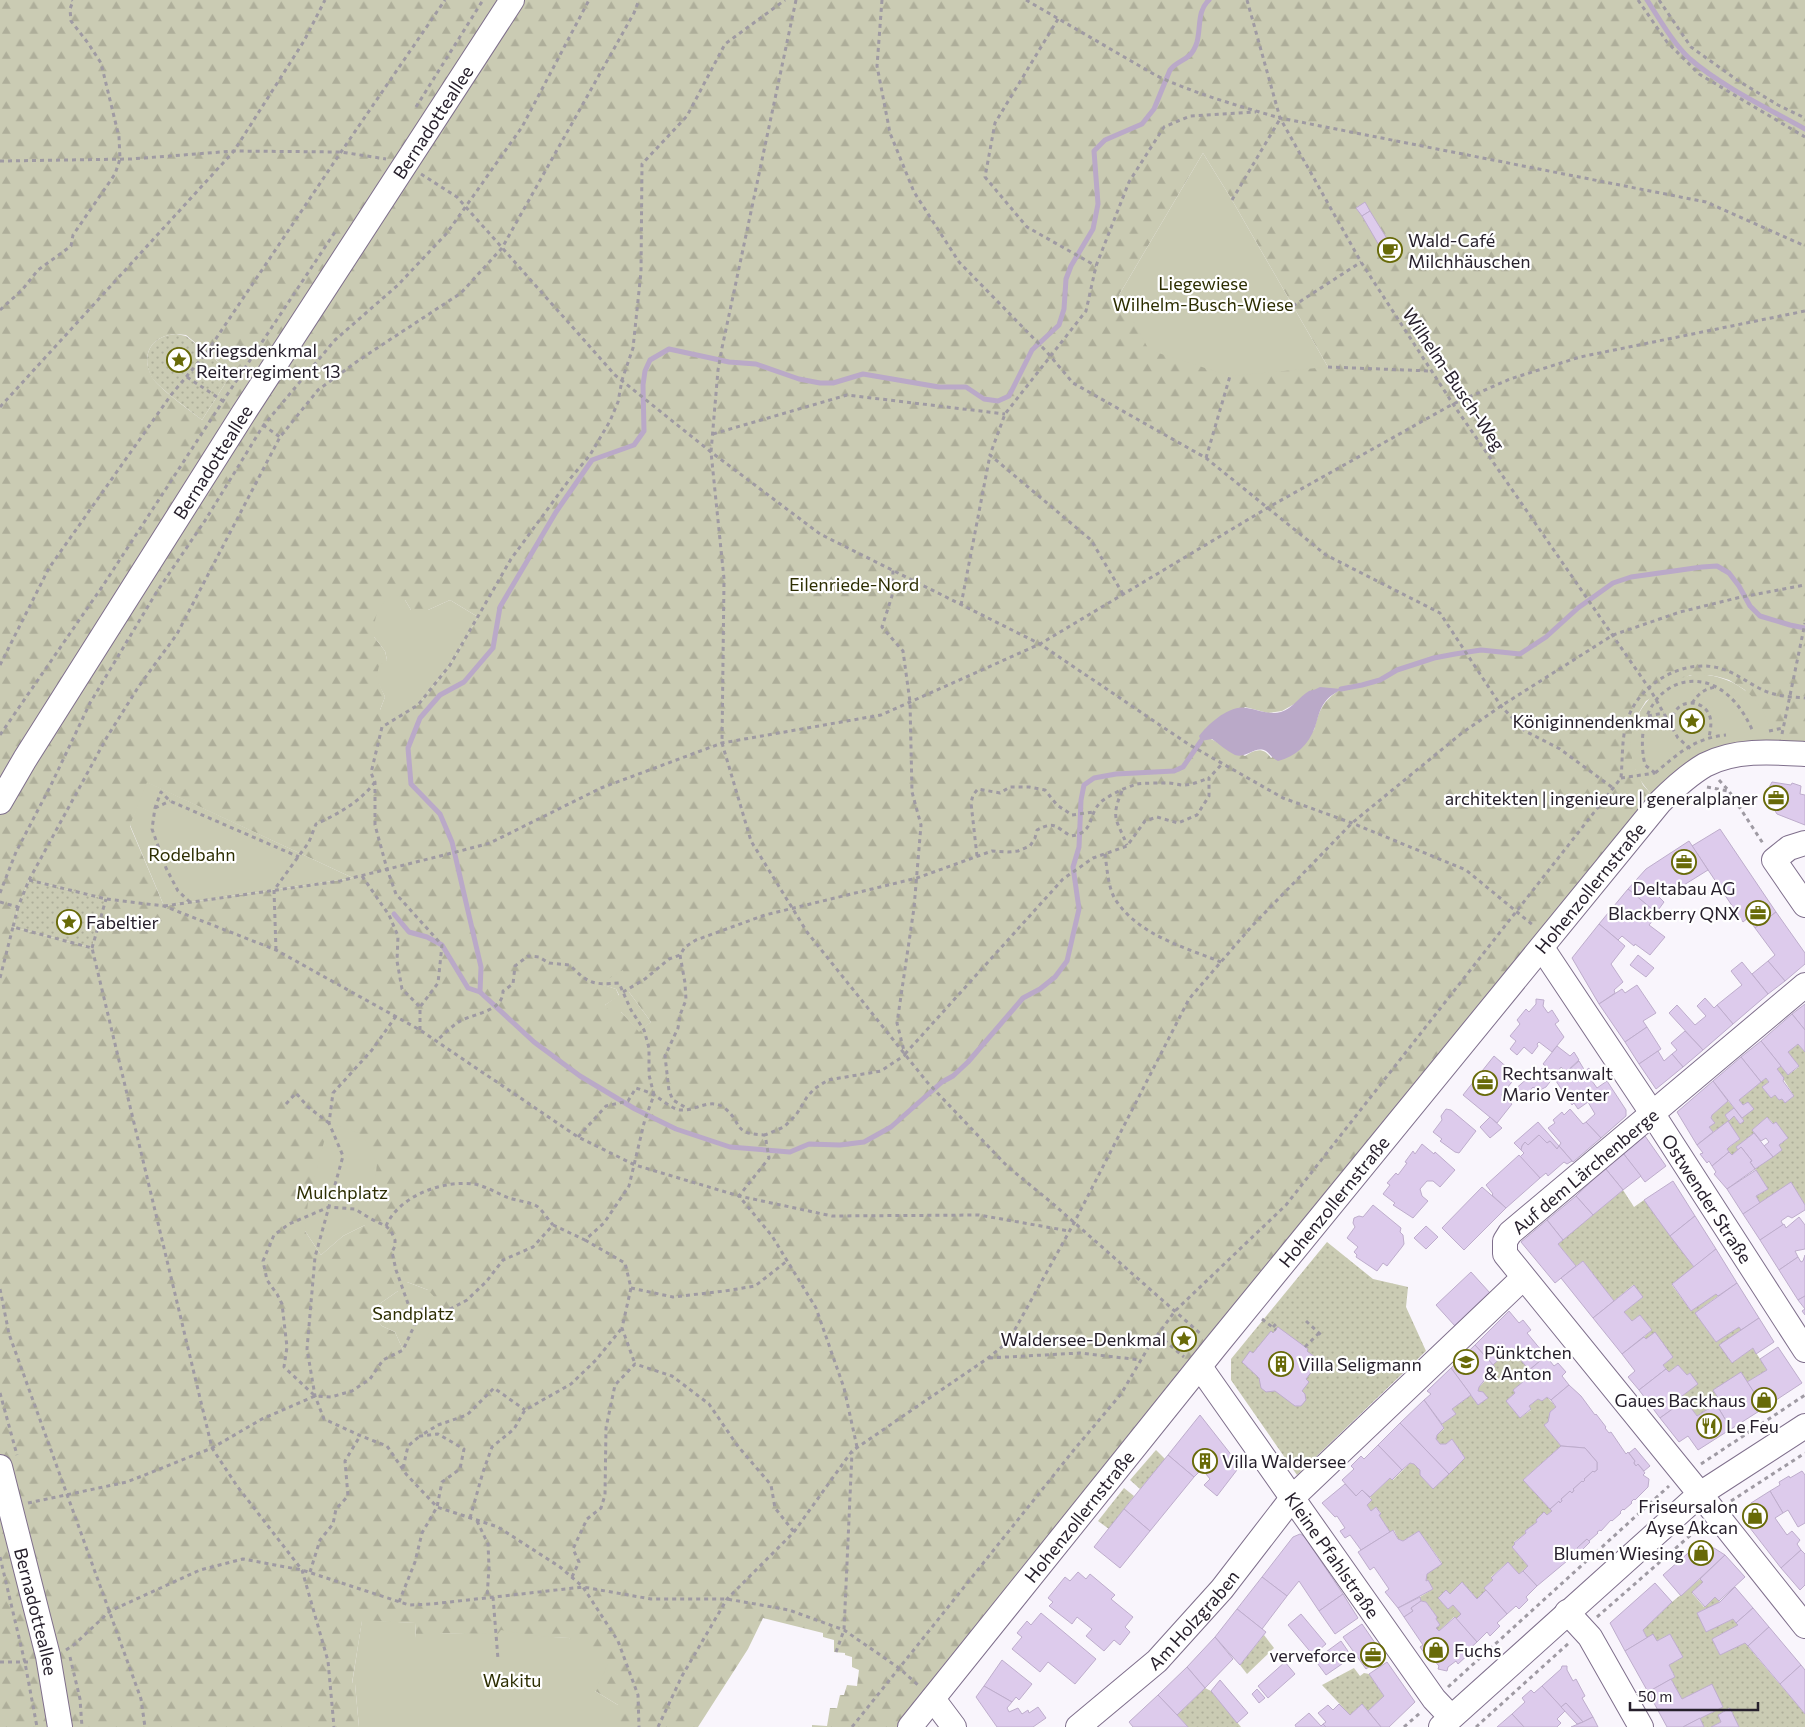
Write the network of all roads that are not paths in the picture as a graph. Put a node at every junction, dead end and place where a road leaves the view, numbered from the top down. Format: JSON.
{"nodes":[{"id":1,"x":512,"y":0,"type":"edge"},
{"id":2,"x":1805,"y":754,"type":"edge"},
{"id":3,"x":0,"y":802,"type":"edge"},
{"id":4,"x":1805,"y":843,"type":"edge"},
{"id":5,"x":1805,"y":905,"type":"edge"},
{"id":6,"x":1545,"y":943,"type":"junction"},
{"id":7,"x":1805,"y":984,"type":"edge"},
{"id":8,"x":1652,"y":1114,"type":"junction"},
{"id":9,"x":1524,"y":1278,"type":"junction"},
{"id":10,"x":1805,"y":1350,"type":"edge"},
{"id":11,"x":1199,"y":1368,"type":"junction"},
{"id":12,"x":1805,"y":1426,"type":"edge"},
{"id":13,"x":9,"y":1462,"type":"edge"},
{"id":14,"x":1700,"y":1494,"type":"junction"},
{"id":15,"x":1293,"y":1497,"type":"junction"},
{"id":16,"x":1567,"y":1612,"type":"junction"},
{"id":17,"x":1805,"y":1626,"type":"edge"},
{"id":18,"x":933,"y":1699,"type":"junction"},
{"id":19,"x":1446,"y":1722,"type":"edge"},
{"id":20,"x":60,"y":1727,"type":"edge"},
{"id":21,"x":910,"y":1727,"type":"edge"},
{"id":22,"x":954,"y":1727,"type":"edge"},
{"id":23,"x":1078,"y":1727,"type":"edge"},
{"id":24,"x":1641,"y":1727,"type":"edge"}],
"edges":[{"from":1,"to":3,"type":"street","name":"Bernadotteallee"},
{"from":2,"to":6,"type":"street","name":"Hohenzollernstraße"},
{"from":4,"to":5,"type":"street"},
{"from":6,"to":8,"type":"street","name":"Ostwender Straße"},
{"from":6,"to":11,"type":"street","name":"Hohenzollernstraße"},
{"from":7,"to":8,"type":"street","name":"Auf dem Lärchenberge"},
{"from":8,"to":9,"type":"street","name":"Auf dem Lärchenberge"},
{"from":8,"to":10,"type":"street","name":"Ostwender Straße"},
{"from":9,"to":14,"type":"street"},
{"from":9,"to":15,"type":"street"},
{"from":11,"to":15,"type":"street","name":"Kleine Pfahlstraße"},
{"from":11,"to":18,"type":"street","name":"Hohenzollernstraße"},
{"from":12,"to":14,"type":"street"},
{"from":13,"to":20,"type":"street","name":"Bernadotteallee"},
{"from":14,"to":16,"type":"street"},
{"from":14,"to":17,"type":"street"},
{"from":15,"to":19,"type":"street","name":"Kleine Pfahlstraße"},
{"from":15,"to":23,"type":"street","name":"Am Holzgraben"},
{"from":16,"to":19,"type":"street"},
{"from":16,"to":24,"type":"street"},
{"from":18,"to":21,"type":"street","name":"Hohenzollernstraße"},
{"from":18,"to":22,"type":"street"}]}
